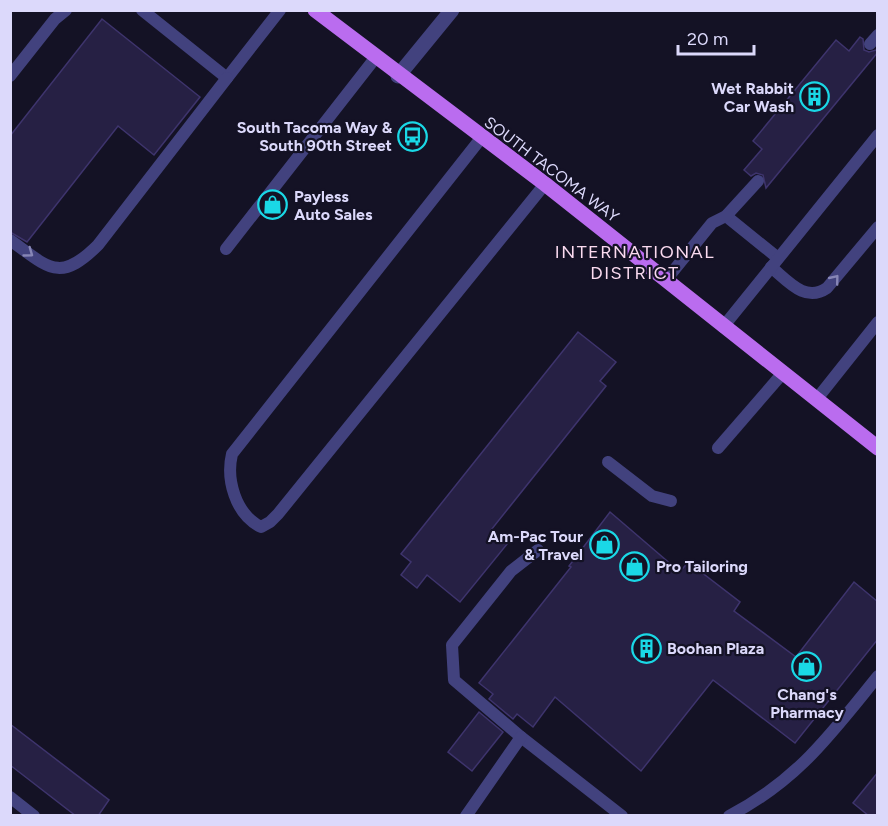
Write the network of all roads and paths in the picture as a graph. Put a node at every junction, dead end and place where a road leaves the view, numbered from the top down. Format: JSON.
{"nodes":[{"id":1,"x":66,"y":10,"type":"edge"},
{"id":2,"x":142,"y":10,"type":"edge"},
{"id":3,"x":280,"y":10,"type":"edge"},
{"id":4,"x":315,"y":10,"type":"edge"},
{"id":5,"x":452,"y":10,"type":"edge"},
{"id":6,"x":52,"y":15,"type":"edge"},
{"id":7,"x":376,"y":57,"type":"junction"},
{"id":8,"x":10,"y":76,"type":"edge"},
{"id":9,"x":398,"y":76,"type":"junction"},
{"id":10,"x":227,"y":78,"type":"junction"},
{"id":11,"x":878,"y":135,"type":"edge"},
{"id":12,"x":482,"y":137,"type":"junction"},
{"id":13,"x":758,"y":181,"type":"dead end"},
{"id":14,"x":545,"y":184,"type":"junction"},
{"id":15,"x":726,"y":216,"type":"junction"},
{"id":16,"x":878,"y":226,"type":"edge"},
{"id":17,"x":10,"y":240,"type":"edge"},
{"id":18,"x":226,"y":249,"type":"dead end"},
{"id":19,"x":774,"y":263,"type":"junction"},
{"id":20,"x":666,"y":280,"type":"junction"},
{"id":21,"x":878,"y":322,"type":"edge"},
{"id":22,"x":723,"y":327,"type":"junction"},
{"id":23,"x":782,"y":374,"type":"junction"},
{"id":24,"x":816,"y":400,"type":"junction"},
{"id":25,"x":718,"y":448,"type":"dead end"},
{"id":26,"x":878,"y":448,"type":"edge"},
{"id":27,"x":608,"y":462,"type":"dead end"},
{"id":28,"x":671,"y":501,"type":"dead end"},
{"id":29,"x":538,"y":550,"type":"dead end"},
{"id":30,"x":878,"y":676,"type":"edge"},
{"id":31,"x":521,"y":737,"type":"junction"},
{"id":32,"x":10,"y":797,"type":"edge"},
{"id":33,"x":34,"y":816,"type":"edge"},
{"id":34,"x":466,"y":816,"type":"edge"},
{"id":35,"x":622,"y":816,"type":"edge"},
{"id":36,"x":729,"y":816,"type":"edge"}],
"edges":[{"from":1,"to":6,"type":"lane"},
{"from":2,"to":10,"type":"lane"},
{"from":3,"to":10,"type":"lane"},
{"from":4,"to":7,"type":"main road","name":"SOUTH TACOMA WAY"},
{"from":5,"to":9,"type":"street"},
{"from":6,"to":8,"type":"lane"},
{"from":7,"to":9,"type":"main road","name":"SOUTH TACOMA WAY"},
{"from":7,"to":18,"type":"lane"},
{"from":9,"to":12,"type":"main road","name":"SOUTH TACOMA WAY"},
{"from":17,"to":10,"type":"lane","one_way":true},
{"from":11,"to":19,"type":"lane"},
{"from":12,"to":14,"type":"main road","name":"SOUTH TACOMA WAY"},
{"from":12,"to":14,"type":"lane"},
{"from":13,"to":15,"type":"lane"},
{"from":14,"to":20,"type":"main road","name":"SOUTH TACOMA WAY"},
{"from":15,"to":19,"type":"lane"},
{"from":15,"to":20,"type":"lane"},
{"from":19,"to":16,"type":"lane","one_way":true},
{"from":19,"to":22,"type":"lane"},
{"from":20,"to":22,"type":"main road","name":"SOUTH TACOMA WAY"},
{"from":21,"to":24,"type":"lane"},
{"from":22,"to":23,"type":"main road","name":"SOUTH TACOMA WAY"},
{"from":23,"to":24,"type":"main road","name":"SOUTH TACOMA WAY"},
{"from":23,"to":25,"type":"lane"},
{"from":24,"to":26,"type":"main road","name":"SOUTH TACOMA WAY"},
{"from":27,"to":28,"type":"lane"},
{"from":29,"to":31,"type":"lane"},
{"from":30,"to":36,"type":"lane"},
{"from":31,"to":34,"type":"lane"},
{"from":31,"to":35,"type":"lane"},
{"from":32,"to":33,"type":"lane"}]}
